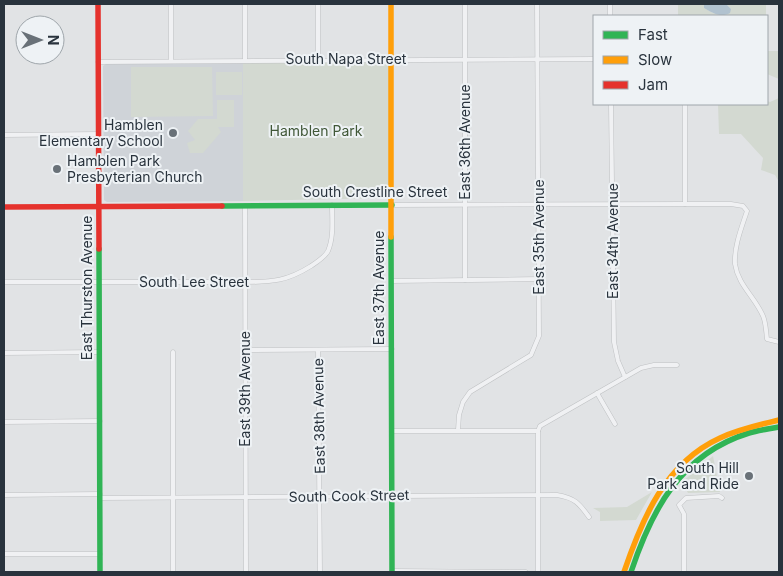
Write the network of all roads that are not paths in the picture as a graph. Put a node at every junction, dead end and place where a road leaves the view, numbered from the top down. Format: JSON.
{"nodes":[{"id":1,"x":98,"y":4,"type":"edge"},
{"id":2,"x":172,"y":4,"type":"edge"},
{"id":3,"x":245,"y":4,"type":"edge"},
{"id":4,"x":318,"y":4,"type":"edge"},
{"id":5,"x":391,"y":4,"type":"edge"},
{"id":6,"x":465,"y":4,"type":"edge"},
{"id":7,"x":537,"y":4,"type":"edge"},
{"id":8,"x":318,"y":59,"type":"junction"},
{"id":9,"x":391,"y":59,"type":"junction"},
{"id":10,"x":465,"y":59,"type":"junction"},
{"id":11,"x":537,"y":59,"type":"junction"},
{"id":12,"x":593,"y":59,"type":"edge"},
{"id":13,"x":245,"y":60,"type":"junction"},
{"id":14,"x":171,"y":61,"type":"junction"},
{"id":15,"x":98,"y":62,"type":"junction"},
{"id":16,"x":611,"y":105,"type":"edge"},
{"id":17,"x":684,"y":105,"type":"edge"},
{"id":18,"x":98,"y":134,"type":"junction"},
{"id":19,"x":4,"y":135,"type":"edge"},
{"id":20,"x":465,"y":204,"type":"junction"},
{"id":21,"x":538,"y":204,"type":"junction"},
{"id":22,"x":612,"y":204,"type":"junction"},
{"id":23,"x":685,"y":204,"type":"junction"},
{"id":24,"x":332,"y":205,"type":"junction"},
{"id":25,"x":392,"y":205,"type":"junction"},
{"id":26,"x":99,"y":206,"type":"junction"},
{"id":27,"x":244,"y":206,"type":"junction"},
{"id":28,"x":4,"y":208,"type":"edge"},
{"id":29,"x":539,"y":279,"type":"junction"},
{"id":30,"x":465,"y":280,"type":"junction"},
{"id":31,"x":392,"y":281,"type":"junction"},
{"id":32,"x":4,"y":282,"type":"edge"},
{"id":33,"x":245,"y":282,"type":"junction"},
{"id":34,"x":99,"y":283,"type":"junction"},
{"id":35,"x":779,"y":342,"type":"edge"},
{"id":36,"x":392,"y":349,"type":"junction"},
{"id":37,"x":245,"y":350,"type":"junction"},
{"id":38,"x":318,"y":350,"type":"junction"},
{"id":39,"x":4,"y":352,"type":"edge"},
{"id":40,"x":99,"y":352,"type":"junction"},
{"id":41,"x":173,"y":352,"type":"dead end"},
{"id":42,"x":677,"y":365,"type":"dead end"},
{"id":43,"x":625,"y":377,"type":"junction"},
{"id":44,"x":597,"y":393,"type":"junction"},
{"id":45,"x":779,"y":420,"type":"edge"},
{"id":46,"x":100,"y":421,"type":"junction"},
{"id":47,"x":4,"y":422,"type":"edge"},
{"id":48,"x":615,"y":424,"type":"dead end"},
{"id":49,"x":779,"y":427,"type":"edge"},
{"id":50,"x":458,"y":430,"type":"junction"},
{"id":51,"x":392,"y":431,"type":"junction"},
{"id":52,"x":538,"y":431,"type":"junction"},
{"id":53,"x":4,"y":495,"type":"edge"},
{"id":54,"x":539,"y":495,"type":"junction"},
{"id":55,"x":100,"y":496,"type":"junction"},
{"id":56,"x":320,"y":496,"type":"junction"},
{"id":57,"x":392,"y":496,"type":"junction"},
{"id":58,"x":172,"y":497,"type":"junction"},
{"id":59,"x":245,"y":498,"type":"junction"},
{"id":60,"x":722,"y":498,"type":"dead end"},
{"id":61,"x":589,"y":517,"type":"dead end"},
{"id":62,"x":4,"y":554,"type":"edge"},
{"id":63,"x":100,"y":554,"type":"junction"},
{"id":64,"x":100,"y":572,"type":"edge"},
{"id":65,"x":173,"y":572,"type":"edge"},
{"id":66,"x":246,"y":572,"type":"edge"},
{"id":67,"x":320,"y":572,"type":"edge"},
{"id":68,"x":392,"y":572,"type":"edge"},
{"id":69,"x":526,"y":572,"type":"edge"},
{"id":70,"x":538,"y":572,"type":"edge"},
{"id":71,"x":624,"y":572,"type":"edge"},
{"id":72,"x":631,"y":572,"type":"edge"},
{"id":73,"x":684,"y":572,"type":"edge"}],
"edges":[{"from":1,"to":15,"type":"street","name":"East Thurston Avenue"},
{"from":2,"to":14,"type":"street"},
{"from":3,"to":13,"type":"street"},
{"from":4,"to":8,"type":"street"},
{"from":5,"to":9,"type":"street","name":"East 37th Avenue"},
{"from":6,"to":10,"type":"street","name":"East 36th Avenue"},
{"from":7,"to":11,"type":"street","name":"East 35th Avenue"},
{"from":8,"to":9,"type":"street","name":"South Napa Street"},
{"from":8,"to":13,"type":"street","name":"South Napa Street"},
{"from":9,"to":10,"type":"street","name":"South Napa Street"},
{"from":9,"to":25,"type":"street","name":"East 37th Avenue"},
{"from":10,"to":11,"type":"street","name":"South Napa Street"},
{"from":10,"to":20,"type":"street","name":"East 36th Avenue"},
{"from":11,"to":12,"type":"street","name":"South Napa Street"},
{"from":11,"to":21,"type":"street","name":"East 35th Avenue"},
{"from":13,"to":14,"type":"street","name":"South Napa Street"},
{"from":14,"to":15,"type":"street","name":"South Napa Street"},
{"from":15,"to":18,"type":"street","name":"East Thurston Avenue"},
{"from":16,"to":22,"type":"street","name":"East 34th Avenue"},
{"from":17,"to":23,"type":"street"},
{"from":18,"to":19,"type":"street"},
{"from":18,"to":26,"type":"street","name":"East Thurston Avenue"},
{"from":20,"to":21,"type":"street","name":"South Crestline Street"},
{"from":20,"to":25,"type":"street","name":"South Crestline Street"},
{"from":20,"to":30,"type":"street","name":"East 36th Avenue"},
{"from":21,"to":22,"type":"street","name":"South Crestline Street"},
{"from":21,"to":29,"type":"street","name":"East 35th Avenue"},
{"from":22,"to":23,"type":"street","name":"South Crestline Street"},
{"from":22,"to":43,"type":"street","name":"East 34th Avenue"},
{"from":23,"to":35,"type":"street","name":"South Crestline Street"},
{"from":24,"to":25,"type":"street","name":"South Crestline Street"},
{"from":24,"to":27,"type":"street","name":"South Crestline Street"},
{"from":24,"to":33,"type":"street","name":"South Lee Street"},
{"from":25,"to":31,"type":"street","name":"East 37th Avenue"},
{"from":26,"to":27,"type":"street","name":"South Crestline Street"},
{"from":26,"to":28,"type":"street","name":"South Crestline Street"},
{"from":26,"to":34,"type":"street","name":"East Thurston Avenue"},
{"from":27,"to":33,"type":"street","name":"East 39th Avenue"},
{"from":29,"to":30,"type":"street"},
{"from":29,"to":50,"type":"street","name":"East 35th Avenue"},
{"from":30,"to":31,"type":"street"},
{"from":31,"to":36,"type":"street","name":"East 37th Avenue"},
{"from":32,"to":34,"type":"street","name":"South Lee Street"},
{"from":33,"to":34,"type":"street","name":"South Lee Street"},
{"from":33,"to":37,"type":"street","name":"East 39th Avenue"},
{"from":34,"to":40,"type":"street","name":"East Thurston Avenue"},
{"from":36,"to":38,"type":"street"},
{"from":36,"to":51,"type":"street","name":"East 37th Avenue"},
{"from":37,"to":38,"type":"street"},
{"from":37,"to":59,"type":"street","name":"East 39th Avenue"},
{"from":38,"to":56,"type":"street","name":"East 38th Avenue"},
{"from":39,"to":40,"type":"street"},
{"from":40,"to":46,"type":"street","name":"East Thurston Avenue"},
{"from":41,"to":58,"type":"street"},
{"from":42,"to":43,"type":"street"},
{"from":43,"to":44,"type":"street"},
{"from":44,"to":48,"type":"street"},
{"from":44,"to":52,"type":"street"},
{"from":45,"to":71,"type":"street"},
{"from":46,"to":47,"type":"street"},
{"from":46,"to":55,"type":"street","name":"East Thurston Avenue"},
{"from":49,"to":72,"type":"street"},
{"from":50,"to":51,"type":"street"},
{"from":50,"to":52,"type":"street"},
{"from":51,"to":57,"type":"street","name":"East 37th Avenue"},
{"from":52,"to":54,"type":"street"},
{"from":53,"to":55,"type":"street","name":"South Cook Street"},
{"from":54,"to":57,"type":"street","name":"South Cook Street"},
{"from":54,"to":61,"type":"street","name":"South Cook Street"},
{"from":54,"to":70,"type":"street"},
{"from":55,"to":58,"type":"street","name":"South Cook Street"},
{"from":55,"to":63,"type":"street","name":"East Thurston Avenue"},
{"from":56,"to":57,"type":"street","name":"South Cook Street"},
{"from":56,"to":59,"type":"street","name":"South Cook Street"},
{"from":56,"to":67,"type":"street","name":"East 38th Avenue"},
{"from":57,"to":68,"type":"street","name":"East 37th Avenue"},
{"from":58,"to":59,"type":"street","name":"South Cook Street"},
{"from":58,"to":65,"type":"street"},
{"from":59,"to":66,"type":"street","name":"East 39th Avenue"},
{"from":60,"to":73,"type":"street"},
{"from":62,"to":63,"type":"street"},
{"from":63,"to":64,"type":"street","name":"East Thurston Avenue"},
{"from":68,"to":69,"type":"street"}]}
